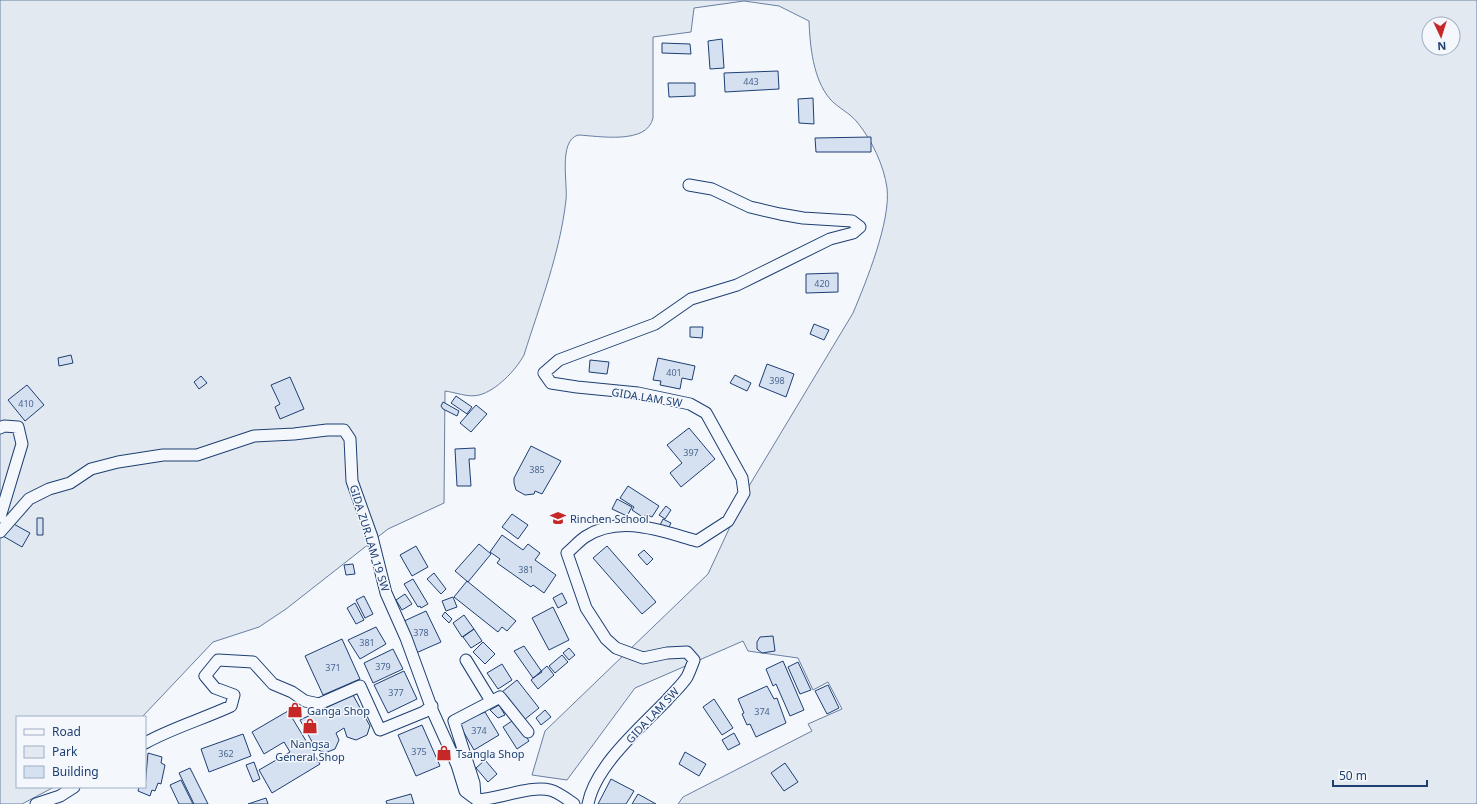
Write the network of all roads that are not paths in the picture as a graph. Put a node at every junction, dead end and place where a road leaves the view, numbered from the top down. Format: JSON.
{"nodes":[{"id":1,"x":689,"y":185,"type":"dead end"},
{"id":2,"x":0,"y":428,"type":"edge"},
{"id":3,"x":0,"y":517,"type":"edge"},
{"id":4,"x":0,"y":532,"type":"edge"},
{"id":5,"x":466,"y":660,"type":"dead end"},
{"id":6,"x":491,"y":701,"type":"junction"},
{"id":7,"x":432,"y":706,"type":"junction"},
{"id":8,"x":528,"y":732,"type":"dead end"},
{"id":9,"x":146,"y":742,"type":"edge"},
{"id":10,"x":73,"y":788,"type":"edge"},
{"id":11,"x":475,"y":798,"type":"junction"},
{"id":12,"x":64,"y":800,"type":"edge"},
{"id":13,"x":36,"y":804,"type":"edge"},
{"id":14,"x":574,"y":804,"type":"edge"},
{"id":15,"x":588,"y":804,"type":"edge"}],
"edges":[{"from":1,"to":15,"type":"street","name":"GIDA LAM SW"},
{"from":2,"to":3,"type":"street"},
{"from":4,"to":7,"type":"street","name":"GIDA ZUR LAM 19 SW"},
{"from":5,"to":6,"type":"street"},
{"from":6,"to":8,"type":"street"},
{"from":6,"to":11,"type":"street"},
{"from":7,"to":9,"type":"street"},
{"from":7,"to":11,"type":"street","name":"GIDA ZUR LAM 19 SW"},
{"from":10,"to":12,"type":"street"},
{"from":11,"to":14,"type":"street"},
{"from":12,"to":13,"type":"street"}]}
